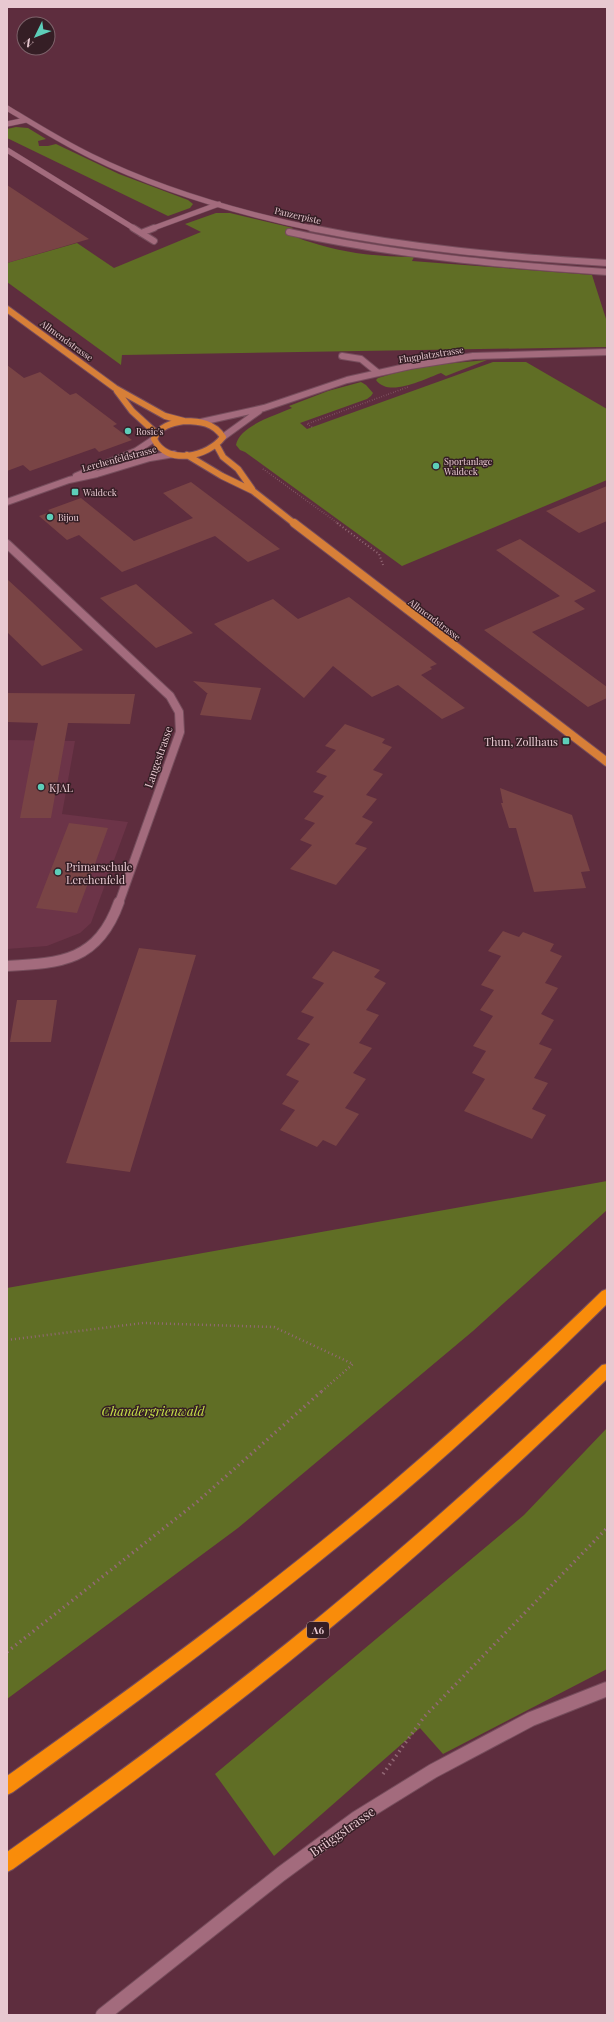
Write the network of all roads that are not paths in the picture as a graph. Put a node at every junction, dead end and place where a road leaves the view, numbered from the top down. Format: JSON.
{"nodes":[{"id":1,"x":7,"y":108,"type":"edge"},
{"id":2,"x":26,"y":120,"type":"junction"},
{"id":3,"x":7,"y":124,"type":"edge"},
{"id":4,"x":7,"y":150,"type":"edge"},
{"id":5,"x":219,"y":204,"type":"junction"},
{"id":6,"x":289,"y":232,"type":"dead end"},
{"id":7,"x":141,"y":233,"type":"junction"},
{"id":8,"x":154,"y":241,"type":"dead end"},
{"id":9,"x":607,"y":264,"type":"edge"},
{"id":10,"x":607,"y":272,"type":"edge"},
{"id":11,"x":7,"y":309,"type":"edge"},
{"id":12,"x":607,"y":352,"type":"edge"},
{"id":13,"x":342,"y":356,"type":"dead end"},
{"id":14,"x":377,"y":372,"type":"junction"},
{"id":15,"x":115,"y":388,"type":"junction"},
{"id":16,"x":264,"y":408,"type":"junction"},
{"id":17,"x":184,"y":421,"type":"junction"},
{"id":18,"x":200,"y":422,"type":"junction"},
{"id":19,"x":155,"y":436,"type":"junction"},
{"id":20,"x":223,"y":437,"type":"junction"},
{"id":21,"x":218,"y":446,"type":"junction"},
{"id":22,"x":174,"y":454,"type":"junction"},
{"id":23,"x":187,"y":455,"type":"junction"},
{"id":24,"x":69,"y":480,"type":"junction"},
{"id":25,"x":253,"y":491,"type":"junction"},
{"id":26,"x":7,"y":502,"type":"edge"},
{"id":27,"x":7,"y":544,"type":"edge"},
{"id":28,"x":607,"y":762,"type":"edge"},
{"id":29,"x":7,"y":966,"type":"edge"},
{"id":30,"x":607,"y":1295,"type":"edge"},
{"id":31,"x":607,"y":1370,"type":"edge"},
{"id":32,"x":607,"y":1689,"type":"edge"},
{"id":33,"x":7,"y":1786,"type":"edge"},
{"id":34,"x":7,"y":1863,"type":"edge"},
{"id":35,"x":103,"y":2015,"type":"edge"}],
"edges":[{"from":1,"to":2,"type":"street","name":"Panzerpiste"},
{"from":2,"to":3,"type":"street"},
{"from":2,"to":5,"type":"street","name":"Panzerpiste"},
{"from":4,"to":7,"type":"street"},
{"from":5,"to":7,"type":"street"},
{"from":5,"to":9,"type":"street","name":"Panzerpiste"},
{"from":6,"to":10,"type":"street"},
{"from":7,"to":8,"type":"street"},
{"from":11,"to":15,"type":"main road","name":"Allmendstrasse"},
{"from":12,"to":14,"type":"street","name":"Flugplatzstrasse"},
{"from":13,"to":14,"type":"street"},
{"from":14,"to":16,"type":"street","name":"Flugplatzstrasse"},
{"from":15,"to":17,"type":"main road","name":"Allmendstrasse"},
{"from":15,"to":19,"type":"main road","name":"Allmendstrasse"},
{"from":16,"to":18,"type":"street","name":"Flugplatzstrasse"},
{"from":16,"to":20,"type":"street","name":"Flugplatzstrasse"},
{"from":17,"to":18,"type":"main road"},
{"from":17,"to":19,"type":"main road"},
{"from":18,"to":20,"type":"main road"},
{"from":19,"to":22,"type":"main road","name":"Allmendstrasse"},
{"from":19,"to":24,"type":"street","name":"Lerchenfeldstrasse"},
{"from":20,"to":21,"type":"main road"},
{"from":21,"to":23,"type":"main road"},
{"from":21,"to":25,"type":"main road","name":"Allmendstrasse"},
{"from":22,"to":23,"type":"main road"},
{"from":22,"to":24,"type":"street","name":"Lerchenfeldstrasse"},
{"from":23,"to":25,"type":"main road","name":"Allmendstrasse"},
{"from":24,"to":26,"type":"street","name":"Lerchenfeldstrasse"},
{"from":25,"to":28,"type":"main road","name":"Allmendstrasse"},
{"from":27,"to":29,"type":"street","name":"Langestrasse"},
{"from":30,"to":33,"type":"highway"},
{"from":31,"to":34,"type":"highway","number":"A6"},
{"from":32,"to":35,"type":"street","name":"Brüggstrasse"}]}
